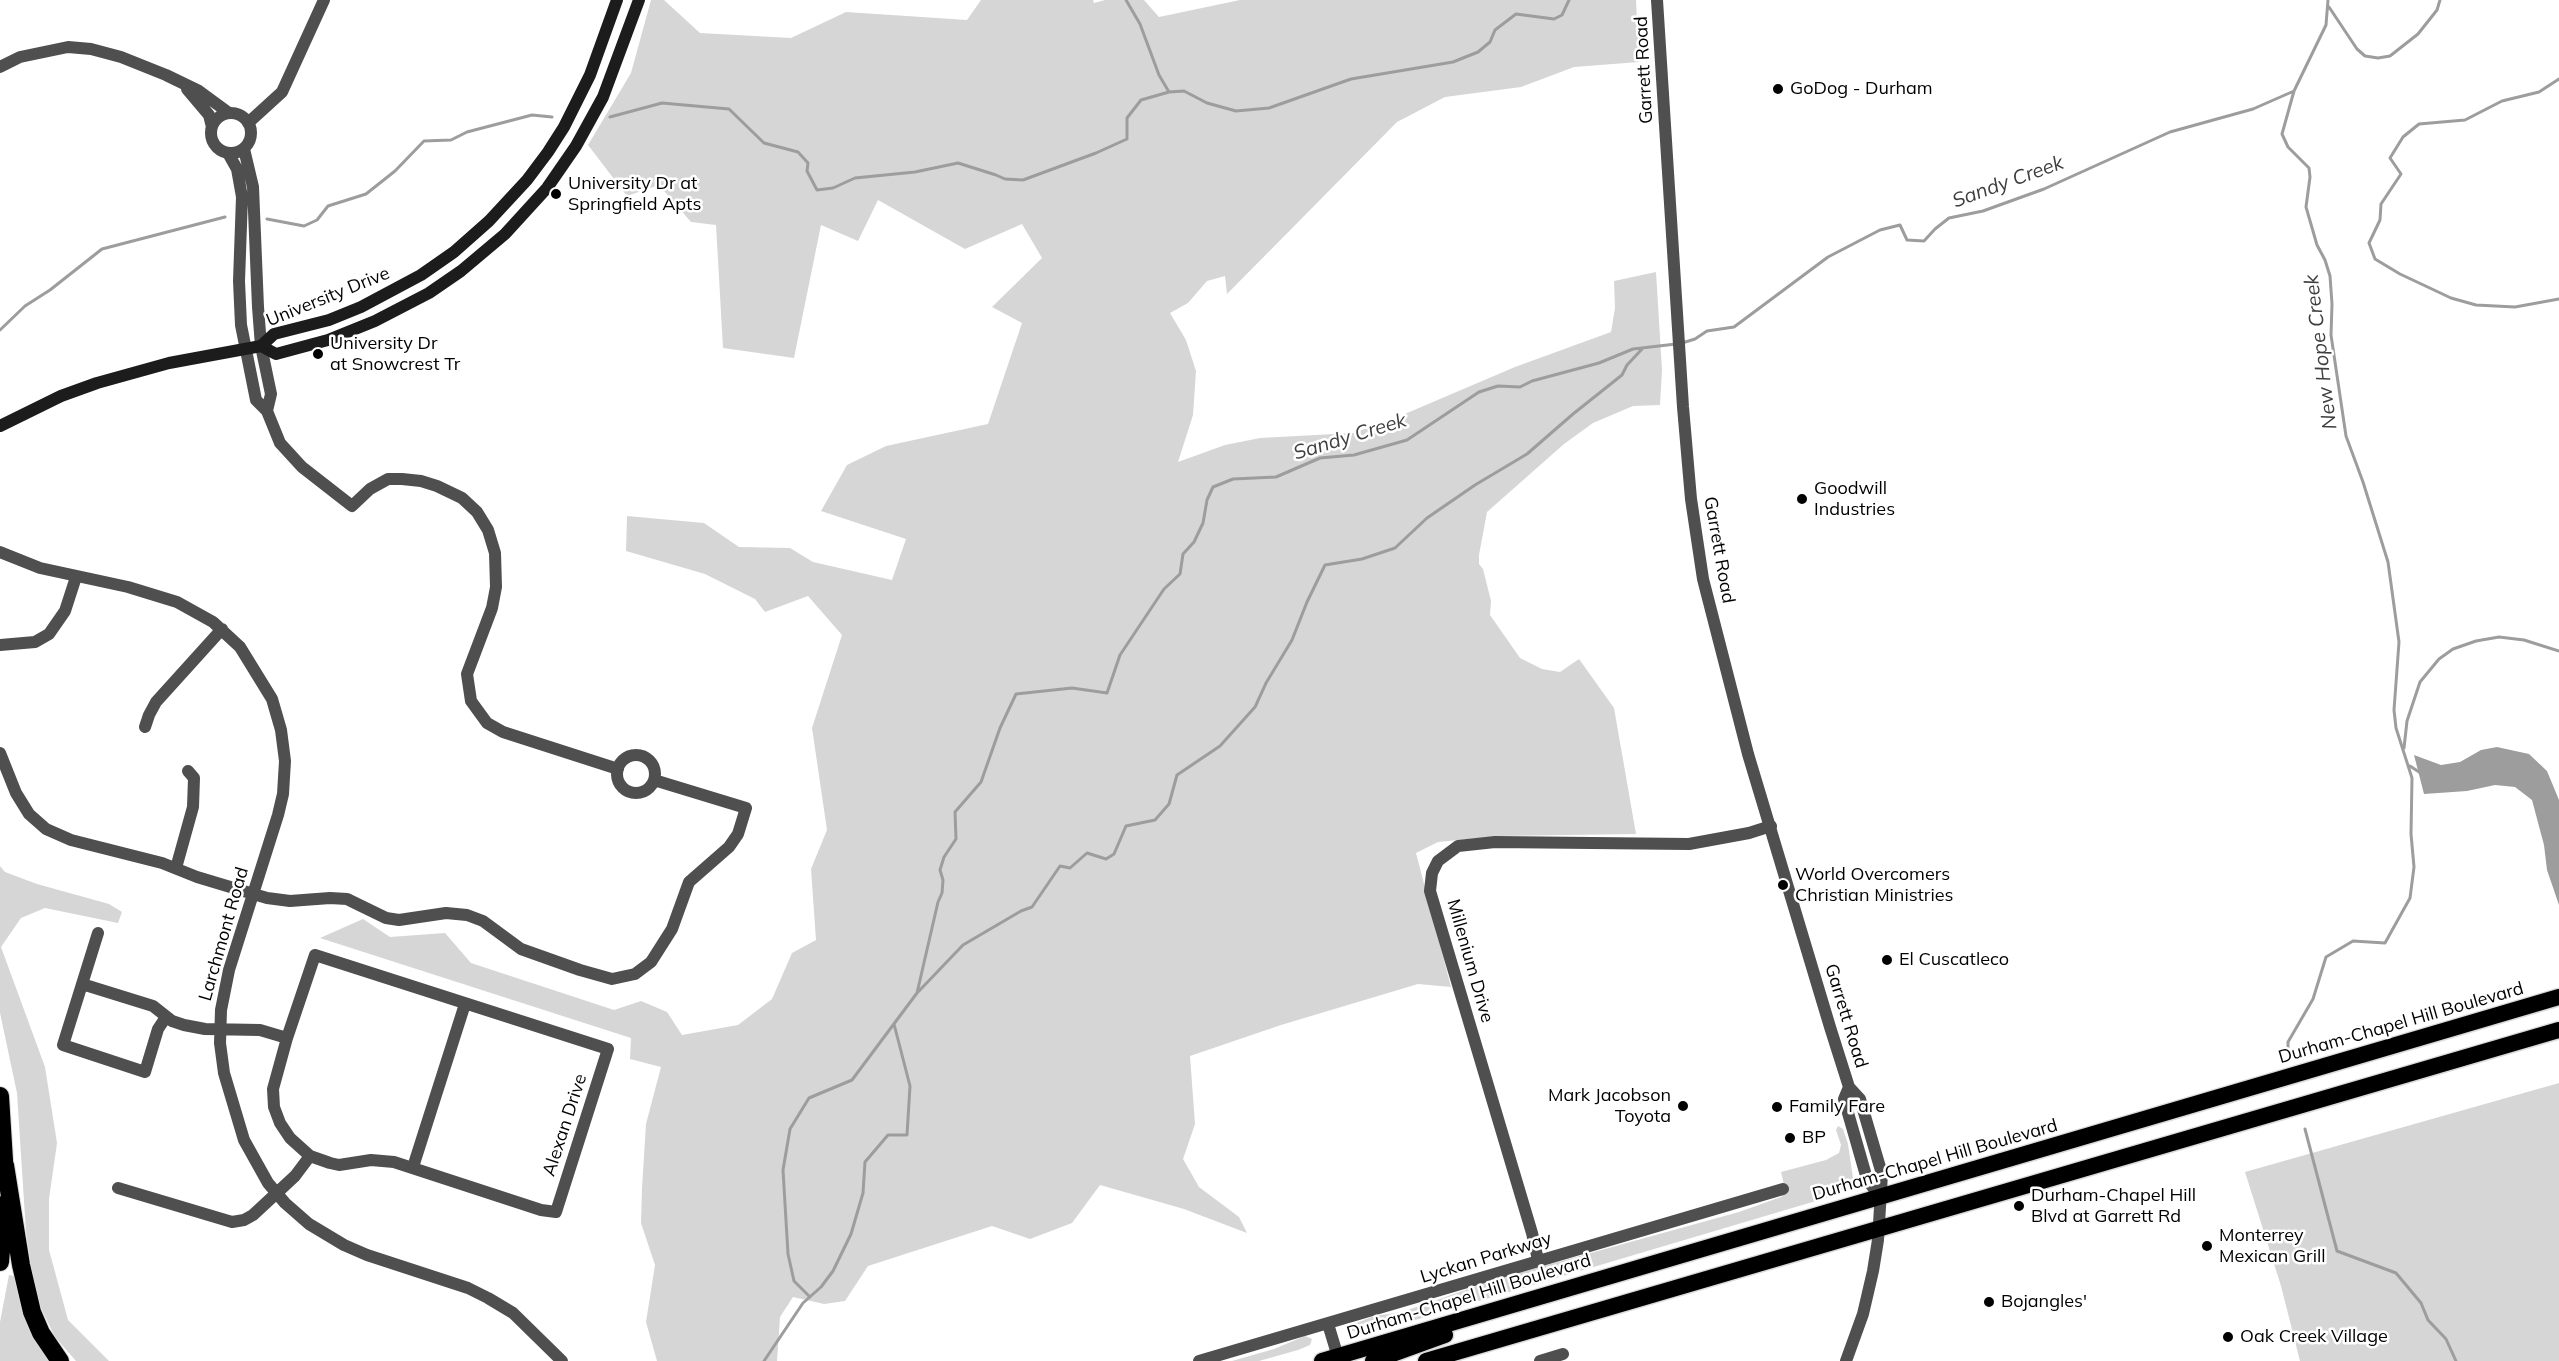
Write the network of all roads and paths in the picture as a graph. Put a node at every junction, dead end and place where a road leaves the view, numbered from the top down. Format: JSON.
{"nodes":[{"id":1,"x":324,"y":0,"type":"edge"},
{"id":2,"x":617,"y":0,"type":"edge"},
{"id":3,"x":639,"y":0,"type":"edge"},
{"id":4,"x":1658,"y":0,"type":"edge"},
{"id":5,"x":0,"y":67,"type":"edge"},
{"id":6,"x":180,"y":81,"type":"junction"},
{"id":7,"x":229,"y":113,"type":"junction"},
{"id":8,"x":248,"y":123,"type":"junction"},
{"id":9,"x":212,"y":127,"type":"junction"},
{"id":10,"x":244,"y":149,"type":"junction"},
{"id":11,"x":228,"y":153,"type":"junction"},
{"id":12,"x":261,"y":346,"type":"junction"},
{"id":13,"x":246,"y":349,"type":"junction"},
{"id":14,"x":267,"y":411,"type":"junction"},
{"id":15,"x":0,"y":426,"type":"edge"},
{"id":16,"x":0,"y":552,"type":"edge"},
{"id":17,"x":76,"y":577,"type":"junction"},
{"id":18,"x":222,"y":629,"type":"junction"},
{"id":19,"x":0,"y":645,"type":"edge"},
{"id":20,"x":145,"y":727,"type":"dead end"},
{"id":21,"x":0,"y":753,"type":"edge"},
{"id":22,"x":618,"y":769,"type":"junction"},
{"id":23,"x":188,"y":771,"type":"dead end"},
{"id":24,"x":654,"y":780,"type":"junction"},
{"id":25,"x":1771,"y":826,"type":"junction"},
{"id":26,"x":176,"y":868,"type":"junction"},
{"id":27,"x":253,"y":894,"type":"junction"},
{"id":28,"x":98,"y":933,"type":"dead end"},
{"id":29,"x":82,"y":984,"type":"junction"},
{"id":30,"x":2559,"y":998,"type":"edge"},
{"id":31,"x":465,"y":1004,"type":"junction"},
{"id":32,"x":166,"y":1017,"type":"junction"},
{"id":33,"x":220,"y":1029,"type":"junction"},
{"id":34,"x":2559,"y":1030,"type":"edge"},
{"id":35,"x":287,"y":1038,"type":"junction"},
{"id":36,"x":0,"y":1096,"type":"edge"},
{"id":37,"x":310,"y":1155,"type":"junction"},
{"id":38,"x":5,"y":1165,"type":"junction"},
{"id":39,"x":413,"y":1167,"type":"junction"},
{"id":40,"x":118,"y":1188,"type":"dead end"},
{"id":41,"x":1783,"y":1189,"type":"dead end"},
{"id":42,"x":276,"y":1193,"type":"junction"},
{"id":43,"x":1879,"y":1197,"type":"junction"},
{"id":44,"x":1879,"y":1229,"type":"junction"},
{"id":45,"x":1538,"y":1260,"type":"junction"},
{"id":46,"x":0,"y":1262,"type":"edge"},
{"id":47,"x":1529,"y":1299,"type":"junction"},
{"id":48,"x":1328,"y":1324,"type":"junction"},
{"id":49,"x":1563,"y":1354,"type":"dead end"},
{"id":50,"x":1333,"y":1360,"type":"edge"},
{"id":51,"x":60,"y":1361,"type":"edge"},
{"id":52,"x":562,"y":1361,"type":"edge"},
{"id":53,"x":1199,"y":1361,"type":"edge"},
{"id":54,"x":1373,"y":1361,"type":"edge"},
{"id":55,"x":1426,"y":1361,"type":"edge"},
{"id":56,"x":1540,"y":1361,"type":"edge"},
{"id":57,"x":1846,"y":1361,"type":"edge"}],
"edges":[{"from":1,"to":8,"type":"street"},
{"from":2,"to":12,"type":"main road","name":"University Drive"},
{"from":3,"to":12,"type":"main road","name":"University Drive"},
{"from":4,"to":25,"type":"street","name":"Garrett Road"},
{"from":5,"to":6,"type":"street"},
{"from":6,"to":7,"type":"street"},
{"from":6,"to":9,"type":"street"},
{"from":7,"to":8,"type":"street"},
{"from":7,"to":9,"type":"street"},
{"from":8,"to":10,"type":"street"},
{"from":9,"to":11,"type":"street"},
{"from":10,"to":11,"type":"street"},
{"from":10,"to":12,"type":"street"},
{"from":11,"to":13,"type":"street"},
{"from":12,"to":13,"type":"main road","name":"University Drive"},
{"from":12,"to":14,"type":"street"},
{"from":13,"to":14,"type":"street"},
{"from":13,"to":15,"type":"main road","name":"University Drive"},
{"from":14,"to":22,"type":"street"},
{"from":16,"to":17,"type":"street","name":"Larchmont Road"},
{"from":17,"to":18,"type":"street","name":"Larchmont Road"},
{"from":17,"to":19,"type":"street"},
{"from":18,"to":20,"type":"street"},
{"from":18,"to":27,"type":"street","name":"Larchmont Road"},
{"from":21,"to":26,"type":"street"},
{"from":22,"to":24,"type":"street"},
{"from":22,"to":24,"type":"street"},
{"from":23,"to":26,"type":"street"},
{"from":24,"to":27,"type":"street"},
{"from":25,"to":43,"type":"street","name":"Garrett Road"},
{"from":25,"to":45,"type":"street","name":"Millenium Drive"},
{"from":26,"to":27,"type":"street"},
{"from":27,"to":33,"type":"street","name":"Larchmont Road"},
{"from":28,"to":29,"type":"street"},
{"from":29,"to":32,"type":"street"},
{"from":29,"to":32,"type":"street"},
{"from":30,"to":43,"type":"highway","name":"Durham-Chapel Hill Boulevard"},
{"from":31,"to":35,"type":"street","name":"Alexan Drive"},
{"from":31,"to":39,"type":"street"},
{"from":31,"to":39,"type":"street","name":"Alexan Drive"},
{"from":32,"to":33,"type":"street"},
{"from":33,"to":35,"type":"street"},
{"from":33,"to":42,"type":"street","name":"Larchmont Road"},
{"from":34,"to":44,"type":"highway"},
{"from":35,"to":37,"type":"street","name":"Alexan Drive"},
{"from":36,"to":38,"type":"highway"},
{"from":37,"to":39,"type":"street","name":"Alexan Drive"},
{"from":37,"to":42,"type":"street"},
{"from":38,"to":46,"type":"highway"},
{"from":38,"to":51,"type":"highway"},
{"from":40,"to":42,"type":"street"},
{"from":41,"to":45,"type":"street","name":"Lyckan Parkway"},
{"from":42,"to":52,"type":"street","name":"Larchmont Road"},
{"from":43,"to":44,"type":"street","name":"Garrett Road"},
{"from":43,"to":47,"type":"highway","name":"Durham-Chapel Hill Boulevard"},
{"from":44,"to":55,"type":"highway"},
{"from":44,"to":57,"type":"street","name":"Garrett Road"},
{"from":45,"to":48,"type":"street","name":"Lyckan Parkway"},
{"from":47,"to":50,"type":"highway","name":"Durham-Chapel Hill Boulevard"},
{"from":47,"to":54,"type":"highway"},
{"from":48,"to":50,"type":"street"},
{"from":48,"to":53,"type":"street","name":"Lyckan Parkway"},
{"from":49,"to":56,"type":"street"}]}
